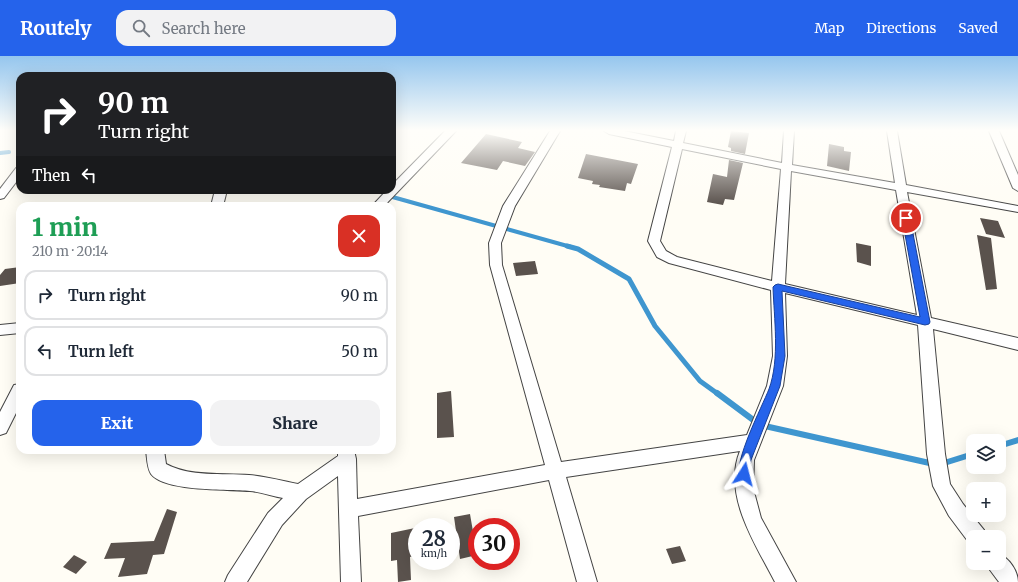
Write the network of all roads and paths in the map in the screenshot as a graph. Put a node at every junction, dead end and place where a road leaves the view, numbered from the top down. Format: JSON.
{"nodes":[{"id":1,"x":427,"y":156,"type":"edge"},
{"id":2,"x":540,"y":156,"type":"edge"},
{"id":3,"x":674,"y":156,"type":"edge"},
{"id":4,"x":729,"y":156,"type":"edge"},
{"id":5,"x":787,"y":156,"type":"edge"},
{"id":6,"x":896,"y":156,"type":"edge"},
{"id":7,"x":1004,"y":156,"type":"edge"},
{"id":8,"x":786,"y":167,"type":"junction"},
{"id":9,"x":16,"y":175,"type":"edge"},
{"id":10,"x":396,"y":188,"type":"edge"},
{"id":11,"x":901,"y":188,"type":"junction"},
{"id":12,"x":1018,"y":188,"type":"edge"},
{"id":13,"x":390,"y":194,"type":"edge"},
{"id":14,"x":0,"y":196,"type":"edge"},
{"id":15,"x":382,"y":202,"type":"edge"},
{"id":16,"x":1018,"y":210,"type":"edge"},
{"id":17,"x":778,"y":287,"type":"junction"},
{"id":18,"x":925,"y":322,"type":"junction"},
{"id":19,"x":16,"y":328,"type":"edge"},
{"id":20,"x":0,"y":330,"type":"edge"},
{"id":21,"x":1018,"y":344,"type":"edge"},
{"id":22,"x":16,"y":398,"type":"edge"},
{"id":23,"x":0,"y":428,"type":"edge"},
{"id":24,"x":753,"y":442,"type":"junction"},
{"id":25,"x":156,"y":454,"type":"edge"},
{"id":26,"x":346,"y":455,"type":"edge"},
{"id":27,"x":555,"y":471,"type":"junction"},
{"id":28,"x":300,"y":493,"type":"junction"},
{"id":29,"x":348,"y":509,"type":"junction"},
{"id":30,"x":972,"y":530,"type":"edge"},
{"id":31,"x":1003,"y":570,"type":"edge"},
{"id":32,"x":235,"y":582,"type":"edge"},
{"id":33,"x":351,"y":582,"type":"edge"},
{"id":34,"x":587,"y":582,"type":"edge"},
{"id":35,"x":786,"y":582,"type":"edge"},
{"id":36,"x":1012,"y":582,"type":"edge"}],
"edges":[{"from":1,"to":10,"type":"street"},
{"from":2,"to":27,"type":"street"},
{"from":3,"to":17,"type":"street"},
{"from":4,"to":8,"type":"street"},
{"from":5,"to":8,"type":"street"},
{"from":6,"to":11,"type":"street"},
{"from":7,"to":12,"type":"street"},
{"from":8,"to":11,"type":"street"},
{"from":8,"to":17,"type":"street"},
{"from":9,"to":14,"type":"street"},
{"from":11,"to":16,"type":"street"},
{"from":11,"to":18,"type":"street"},
{"from":13,"to":15,"type":"street"},
{"from":17,"to":18,"type":"street"},
{"from":17,"to":24,"type":"street"},
{"from":18,"to":21,"type":"street"},
{"from":18,"to":30,"type":"street"},
{"from":19,"to":20,"type":"street"},
{"from":22,"to":23,"type":"street"},
{"from":24,"to":27,"type":"street"},
{"from":24,"to":35,"type":"street"},
{"from":25,"to":28,"type":"street"},
{"from":26,"to":28,"type":"street"},
{"from":26,"to":29,"type":"street"},
{"from":27,"to":29,"type":"street"},
{"from":27,"to":34,"type":"street"},
{"from":28,"to":32,"type":"street"},
{"from":29,"to":33,"type":"street"},
{"from":31,"to":36,"type":"street"}]}
